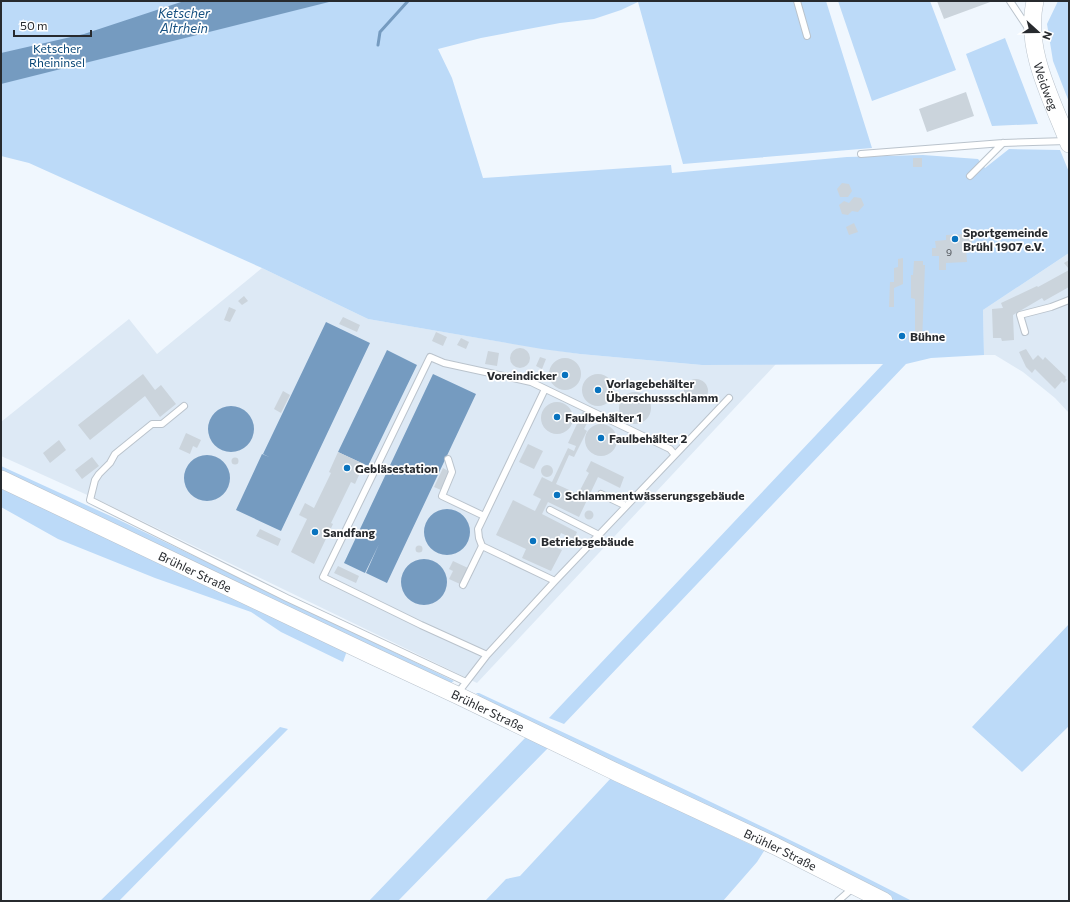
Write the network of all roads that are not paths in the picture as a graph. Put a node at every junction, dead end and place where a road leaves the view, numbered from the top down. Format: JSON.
{"nodes":[{"id":1,"x":797,"y":1,"type":"edge"},
{"id":2,"x":1010,"y":1,"type":"edge"},
{"id":3,"x":1035,"y":1,"type":"edge"},
{"id":4,"x":1032,"y":34,"type":"junction"},
{"id":5,"x":807,"y":36,"type":"dead end"},
{"id":6,"x":1003,"y":143,"type":"junction"},
{"id":7,"x":1068,"y":143,"type":"edge"},
{"id":8,"x":861,"y":154,"type":"dead end"},
{"id":9,"x":970,"y":176,"type":"dead end"},
{"id":10,"x":1069,"y":300,"type":"edge"},
{"id":11,"x":1025,"y":332,"type":"dead end"},
{"id":12,"x":545,"y":389,"type":"junction"},
{"id":13,"x":729,"y":398,"type":"dead end"},
{"id":14,"x":184,"y":406,"type":"dead end"},
{"id":15,"x":675,"y":455,"type":"junction"},
{"id":16,"x":448,"y":459,"type":"dead end"},
{"id":17,"x":1,"y":479,"type":"edge"},
{"id":18,"x":600,"y":494,"type":"dead end"},
{"id":19,"x":626,"y":506,"type":"junction"},
{"id":20,"x":550,"y":510,"type":"dead end"},
{"id":21,"x":484,"y":516,"type":"junction"},
{"id":22,"x":599,"y":534,"type":"junction"},
{"id":23,"x":482,"y":546,"type":"junction"},
{"id":24,"x":555,"y":581,"type":"junction"},
{"id":25,"x":464,"y":585,"type":"dead end"},
{"id":26,"x":487,"y":655,"type":"junction"},
{"id":27,"x":461,"y":688,"type":"junction"},
{"id":28,"x":858,"y":888,"type":"junction"},
{"id":29,"x":838,"y":901,"type":"edge"},
{"id":30,"x":884,"y":901,"type":"edge"}],
"edges":[{"from":1,"to":5,"type":"lane"},
{"from":2,"to":4,"type":"lane"},
{"from":3,"to":4,"type":"street","name":"Weidweg"},
{"from":4,"to":7,"type":"street","name":"Weidweg"},
{"from":6,"to":7,"type":"lane"},
{"from":6,"to":8,"type":"lane"},
{"from":6,"to":9,"type":"lane"},
{"from":10,"to":11,"type":"lane"},
{"from":12,"to":15,"type":"lane"},
{"from":12,"to":21,"type":"lane"},
{"from":12,"to":26,"type":"lane"},
{"from":13,"to":15,"type":"lane"},
{"from":14,"to":27,"type":"lane"},
{"from":15,"to":19,"type":"lane"},
{"from":16,"to":21,"type":"lane"},
{"from":17,"to":27,"type":"street","name":"Brühler Straße"},
{"from":18,"to":19,"type":"lane"},
{"from":19,"to":22,"type":"lane"},
{"from":20,"to":22,"type":"lane"},
{"from":21,"to":23,"type":"lane"},
{"from":22,"to":24,"type":"lane"},
{"from":23,"to":24,"type":"lane"},
{"from":23,"to":25,"type":"lane"},
{"from":24,"to":26,"type":"lane"},
{"from":26,"to":27,"type":"lane"},
{"from":27,"to":28,"type":"street","name":"Brühler Straße"},
{"from":28,"to":29,"type":"lane"},
{"from":28,"to":30,"type":"street","name":"Brühler Straße"}]}
